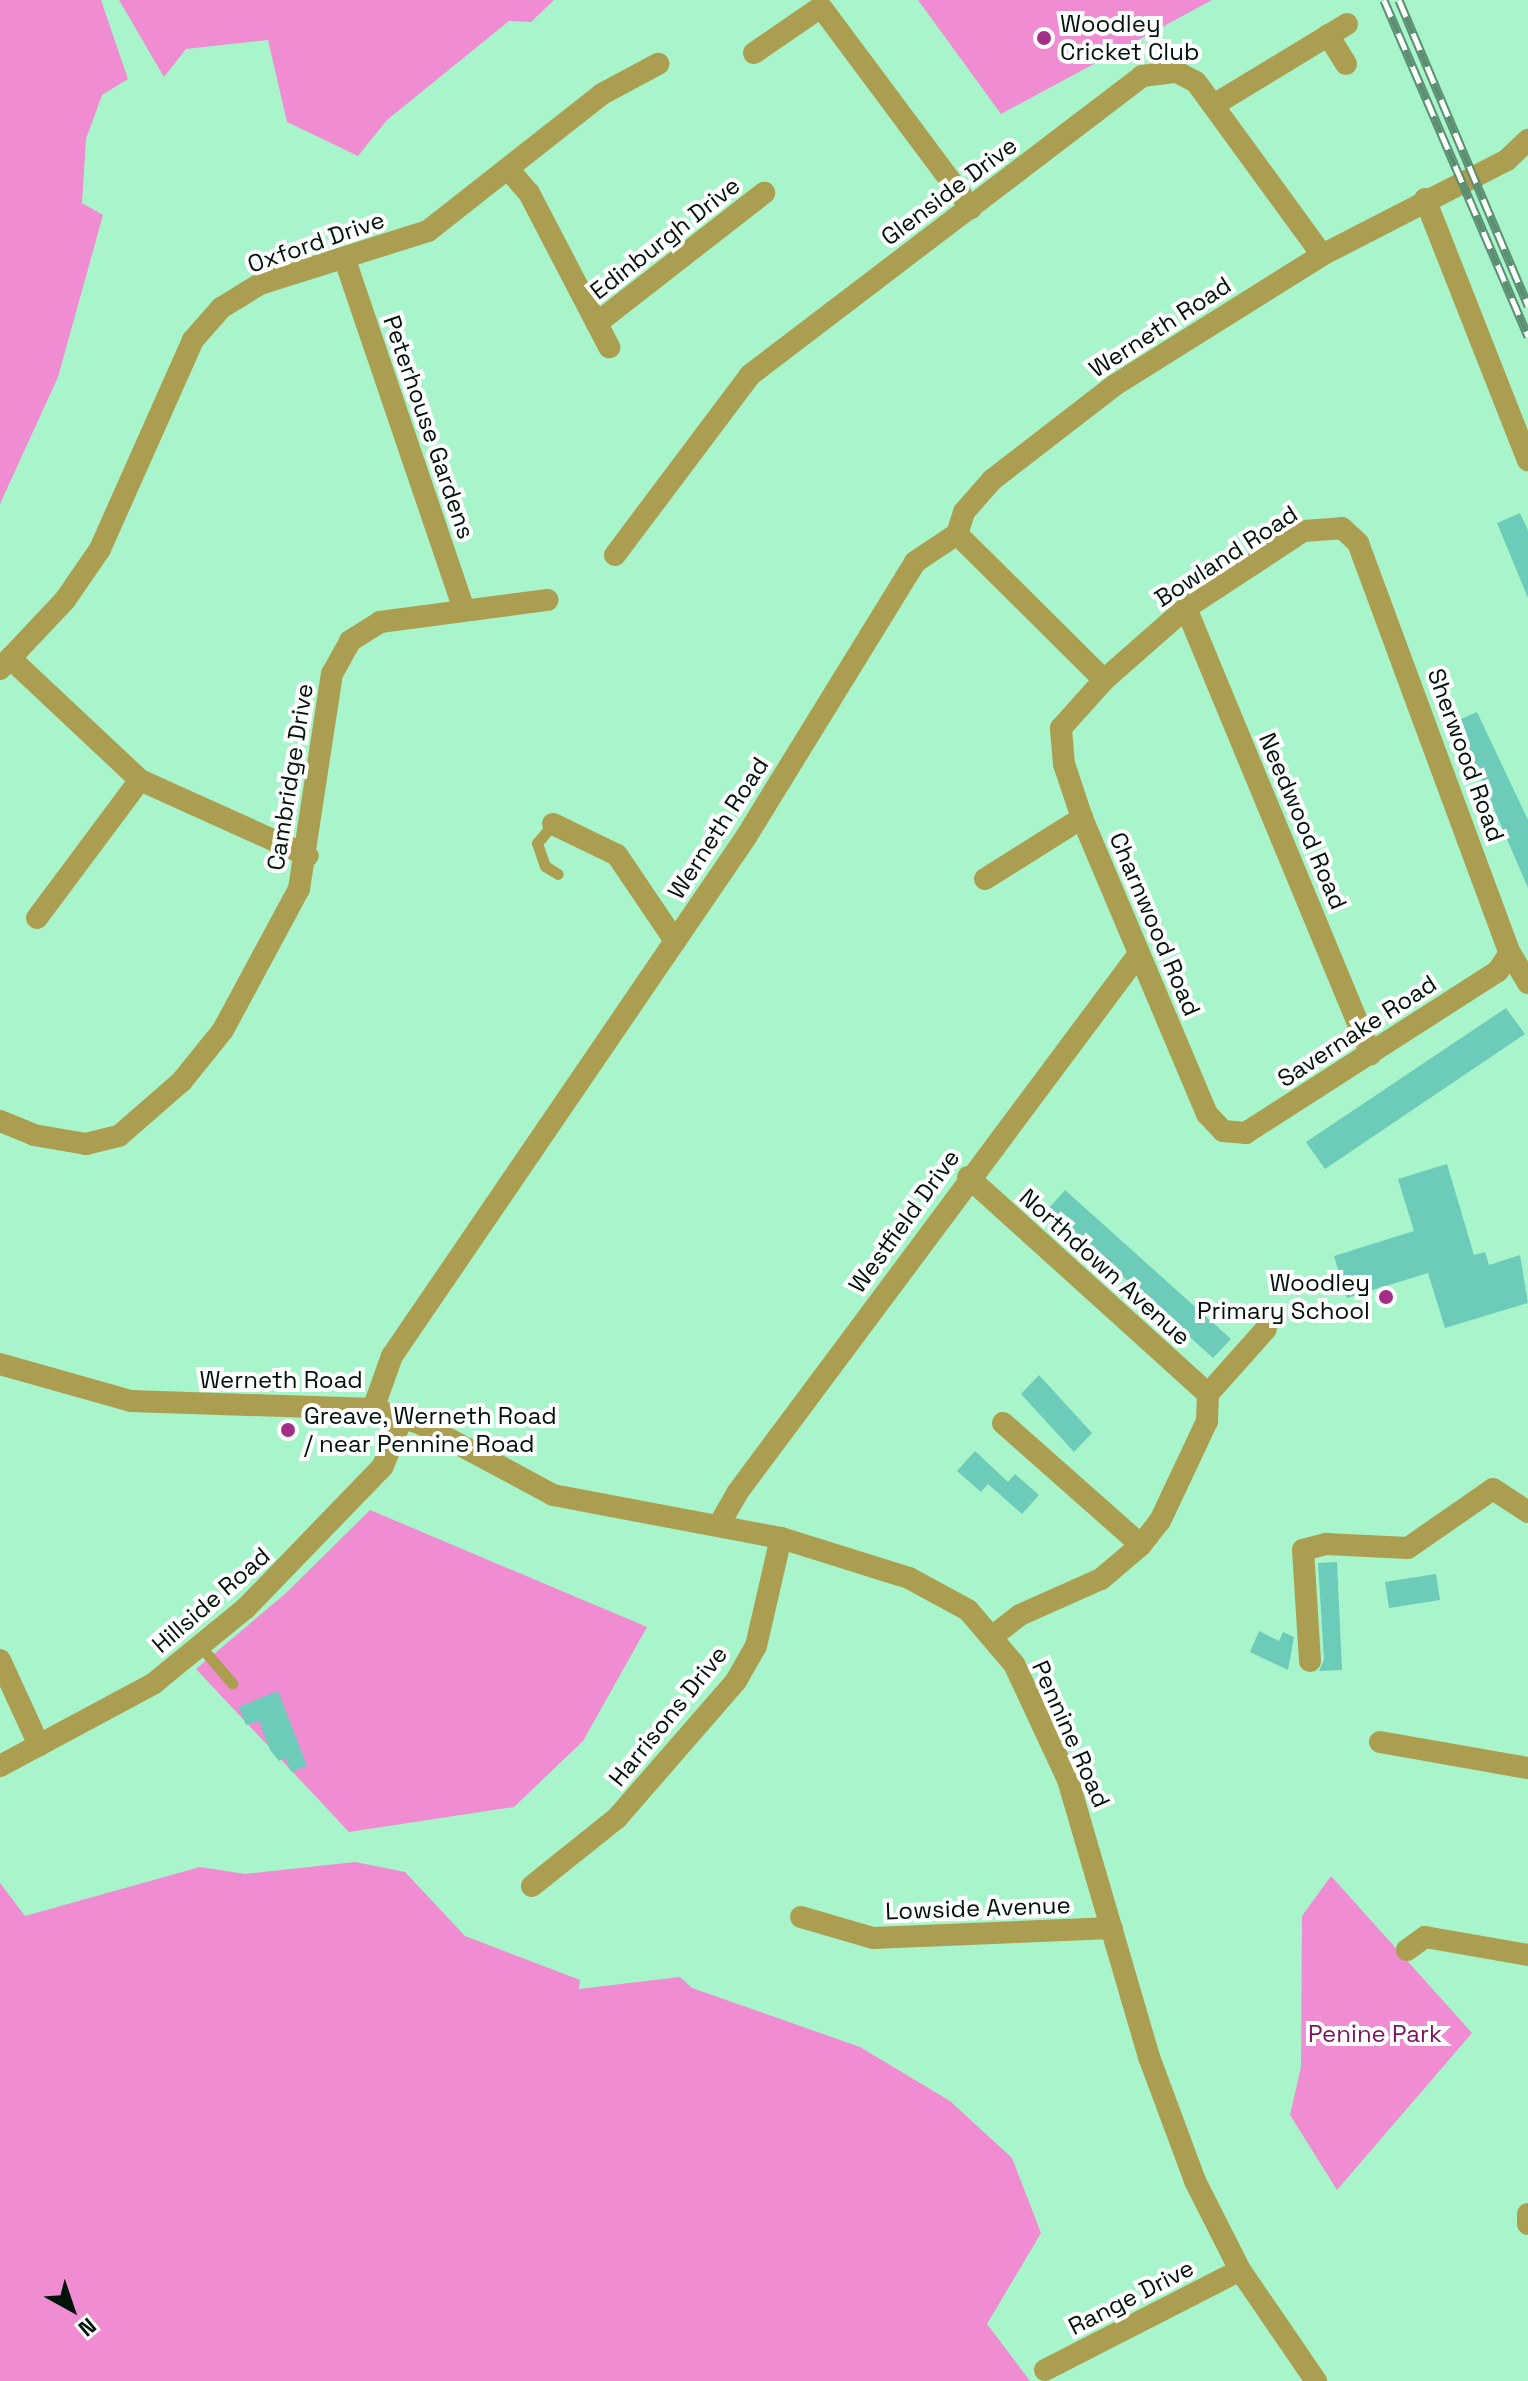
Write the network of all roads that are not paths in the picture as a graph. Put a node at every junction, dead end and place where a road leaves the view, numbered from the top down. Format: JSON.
{"nodes":[{"id":1,"x":754,"y":53,"type":"dead end"},
{"id":2,"x":658,"y":64,"type":"dead end"},
{"id":3,"x":1346,"y":64,"type":"dead end"},
{"id":4,"x":1217,"y":103,"type":"junction"},
{"id":5,"x":1528,"y":140,"type":"edge"},
{"id":6,"x":508,"y":169,"type":"junction"},
{"id":7,"x":764,"y":193,"type":"dead end"},
{"id":8,"x":1425,"y":199,"type":"junction"},
{"id":9,"x":971,"y":208,"type":"junction"},
{"id":10,"x":1322,"y":255,"type":"junction"},
{"id":11,"x":345,"y":260,"type":"junction"},
{"id":12,"x":597,"y":323,"type":"junction"},
{"id":13,"x":609,"y":347,"type":"dead end"},
{"id":14,"x":1528,"y":460,"type":"edge"},
{"id":15,"x":957,"y":534,"type":"junction"},
{"id":16,"x":1358,"y":543,"type":"joint"},
{"id":17,"x":615,"y":555,"type":"dead end"},
{"id":18,"x":548,"y":600,"type":"dead end"},
{"id":19,"x":1186,"y":608,"type":"junction"},
{"id":20,"x":464,"y":610,"type":"junction"},
{"id":21,"x":5,"y":664,"type":"edge"},
{"id":22,"x":1104,"y":680,"type":"junction"},
{"id":23,"x":1061,"y":728,"type":"joint"},
{"id":24,"x":140,"y":780,"type":"junction"},
{"id":25,"x":1082,"y":818,"type":"junction"},
{"id":26,"x":553,"y":824,"type":"joint"},
{"id":27,"x":308,"y":856,"type":"junction"},
{"id":28,"x":558,"y":874,"type":"dead end"},
{"id":29,"x":985,"y":879,"type":"dead end"},
{"id":30,"x":37,"y":918,"type":"dead end"},
{"id":31,"x":675,"y":941,"type":"junction"},
{"id":32,"x":1510,"y":953,"type":"junction"},
{"id":33,"x":1138,"y":955,"type":"junction"},
{"id":34,"x":1528,"y":983,"type":"edge"},
{"id":35,"x":1371,"y":1054,"type":"junction"},
{"id":36,"x":0,"y":1121,"type":"edge"},
{"id":37,"x":1223,"y":1131,"type":"joint"},
{"id":38,"x":968,"y":1177,"type":"junction"},
{"id":39,"x":1266,"y":1329,"type":"dead end"},
{"id":40,"x":0,"y":1364,"type":"edge"},
{"id":41,"x":1208,"y":1394,"type":"junction"},
{"id":42,"x":373,"y":1409,"type":"junction"},
{"id":43,"x":402,"y":1418,"type":"junction"},
{"id":44,"x":1003,"y":1423,"type":"dead end"},
{"id":45,"x":1528,"y":1512,"type":"edge"},
{"id":46,"x":720,"y":1523,"type":"junction"},
{"id":47,"x":781,"y":1538,"type":"junction"},
{"id":48,"x":1141,"y":1545,"type":"junction"},
{"id":49,"x":993,"y":1636,"type":"junction"},
{"id":50,"x":201,"y":1647,"type":"junction"},
{"id":51,"x":0,"y":1660,"type":"edge"},
{"id":52,"x":1310,"y":1661,"type":"dead end"},
{"id":53,"x":232,"y":1683,"type":"dead end"},
{"id":54,"x":1380,"y":1742,"type":"dead end"},
{"id":55,"x":39,"y":1745,"type":"junction"},
{"id":56,"x":0,"y":1766,"type":"edge"},
{"id":57,"x":1528,"y":1768,"type":"edge"},
{"id":58,"x":532,"y":1886,"type":"dead end"},
{"id":59,"x":801,"y":1917,"type":"dead end"},
{"id":60,"x":1112,"y":1928,"type":"junction"},
{"id":61,"x":1407,"y":1950,"type":"dead end"},
{"id":62,"x":1528,"y":1955,"type":"edge"},
{"id":63,"x":1528,"y":2214,"type":"edge"},
{"id":64,"x":1528,"y":2224,"type":"edge"},
{"id":65,"x":1240,"y":2270,"type":"junction"},
{"id":66,"x":1045,"y":2370,"type":"dead end"},
{"id":67,"x":1316,"y":2381,"type":"edge"}],
"edges":[{"from":1,"to":9,"type":"street"},
{"from":2,"to":6,"type":"street","name":"Oxford Drive"},
{"from":3,"to":4,"type":"street"},
{"from":4,"to":9,"type":"street","name":"Glenside Drive"},
{"from":4,"to":10,"type":"street","name":"Glenside Drive"},
{"from":5,"to":8,"type":"street","name":"Werneth Road"},
{"from":6,"to":11,"type":"street","name":"Oxford Drive"},
{"from":6,"to":12,"type":"street","name":"Edinburgh Drive"},
{"from":7,"to":12,"type":"street","name":"Edinburgh Drive"},
{"from":8,"to":10,"type":"street","name":"Werneth Road"},
{"from":8,"to":14,"type":"street"},
{"from":9,"to":17,"type":"street","name":"Glenside Drive"},
{"from":10,"to":15,"type":"street","name":"Werneth Road"},
{"from":11,"to":20,"type":"street","name":"Peterhouse Gardens"},
{"from":11,"to":21,"type":"street","name":"Oxford Drive"},
{"from":12,"to":13,"type":"street","name":"Edinburgh Drive"},
{"from":15,"to":22,"type":"street"},
{"from":15,"to":31,"type":"street","name":"Werneth Road"},
{"from":16,"to":19,"type":"street","name":"Bowland Road"},
{"from":16,"to":32,"type":"street","name":"Sherwood Road"},
{"from":18,"to":20,"type":"street","name":"Cambridge Drive"},
{"from":19,"to":22,"type":"street","name":"Bowland Road"},
{"from":19,"to":35,"type":"street","name":"Needwood Road"},
{"from":20,"to":27,"type":"street","name":"Cambridge Drive"},
{"from":21,"to":24,"type":"street"},
{"from":22,"to":23,"type":"street","name":"Bowland Road"},
{"from":23,"to":25,"type":"street","name":"Charnwood Road"},
{"from":24,"to":27,"type":"street"},
{"from":24,"to":30,"type":"street"},
{"from":25,"to":29,"type":"street"},
{"from":25,"to":33,"type":"street","name":"Charnwood Road"},
{"from":26,"to":28,"type":"lane"},
{"from":26,"to":31,"type":"street"},
{"from":27,"to":36,"type":"street","name":"Cambridge Drive"},
{"from":31,"to":42,"type":"street","name":"Werneth Road"},
{"from":32,"to":34,"type":"street","name":"Sherwood Road"},
{"from":32,"to":35,"type":"street","name":"Savernake Road"},
{"from":33,"to":37,"type":"street","name":"Charnwood Road"},
{"from":33,"to":38,"type":"street","name":"Westfield Drive"},
{"from":35,"to":37,"type":"street","name":"Savernake Road"},
{"from":38,"to":41,"type":"street","name":"Northdown Avenue"},
{"from":38,"to":46,"type":"street","name":"Westfield Drive"},
{"from":39,"to":41,"type":"street"},
{"from":40,"to":42,"type":"street","name":"Werneth Road"},
{"from":41,"to":48,"type":"street"},
{"from":42,"to":43,"type":"street","name":"Pennine Road"},
{"from":43,"to":46,"type":"street","name":"Pennine Road"},
{"from":43,"to":50,"type":"street","name":"Hillside Road"},
{"from":44,"to":48,"type":"street"},
{"from":45,"to":52,"type":"street"},
{"from":46,"to":47,"type":"street","name":"Pennine Road"},
{"from":47,"to":49,"type":"street","name":"Pennine Road"},
{"from":47,"to":58,"type":"street","name":"Harrisons Drive"},
{"from":48,"to":49,"type":"street"},
{"from":49,"to":60,"type":"street","name":"Pennine Road"},
{"from":50,"to":53,"type":"lane"},
{"from":50,"to":55,"type":"street","name":"Hillside Road"},
{"from":51,"to":55,"type":"street"},
{"from":54,"to":57,"type":"street"},
{"from":55,"to":56,"type":"street","name":"Hillside Road"},
{"from":59,"to":60,"type":"street","name":"Lowside Avenue"},
{"from":60,"to":65,"type":"street","name":"Pennine Road"},
{"from":61,"to":62,"type":"street"},
{"from":63,"to":64,"type":"street"},
{"from":65,"to":66,"type":"street","name":"Range Drive"},
{"from":65,"to":67,"type":"street","name":"Pennine Road"}]}
